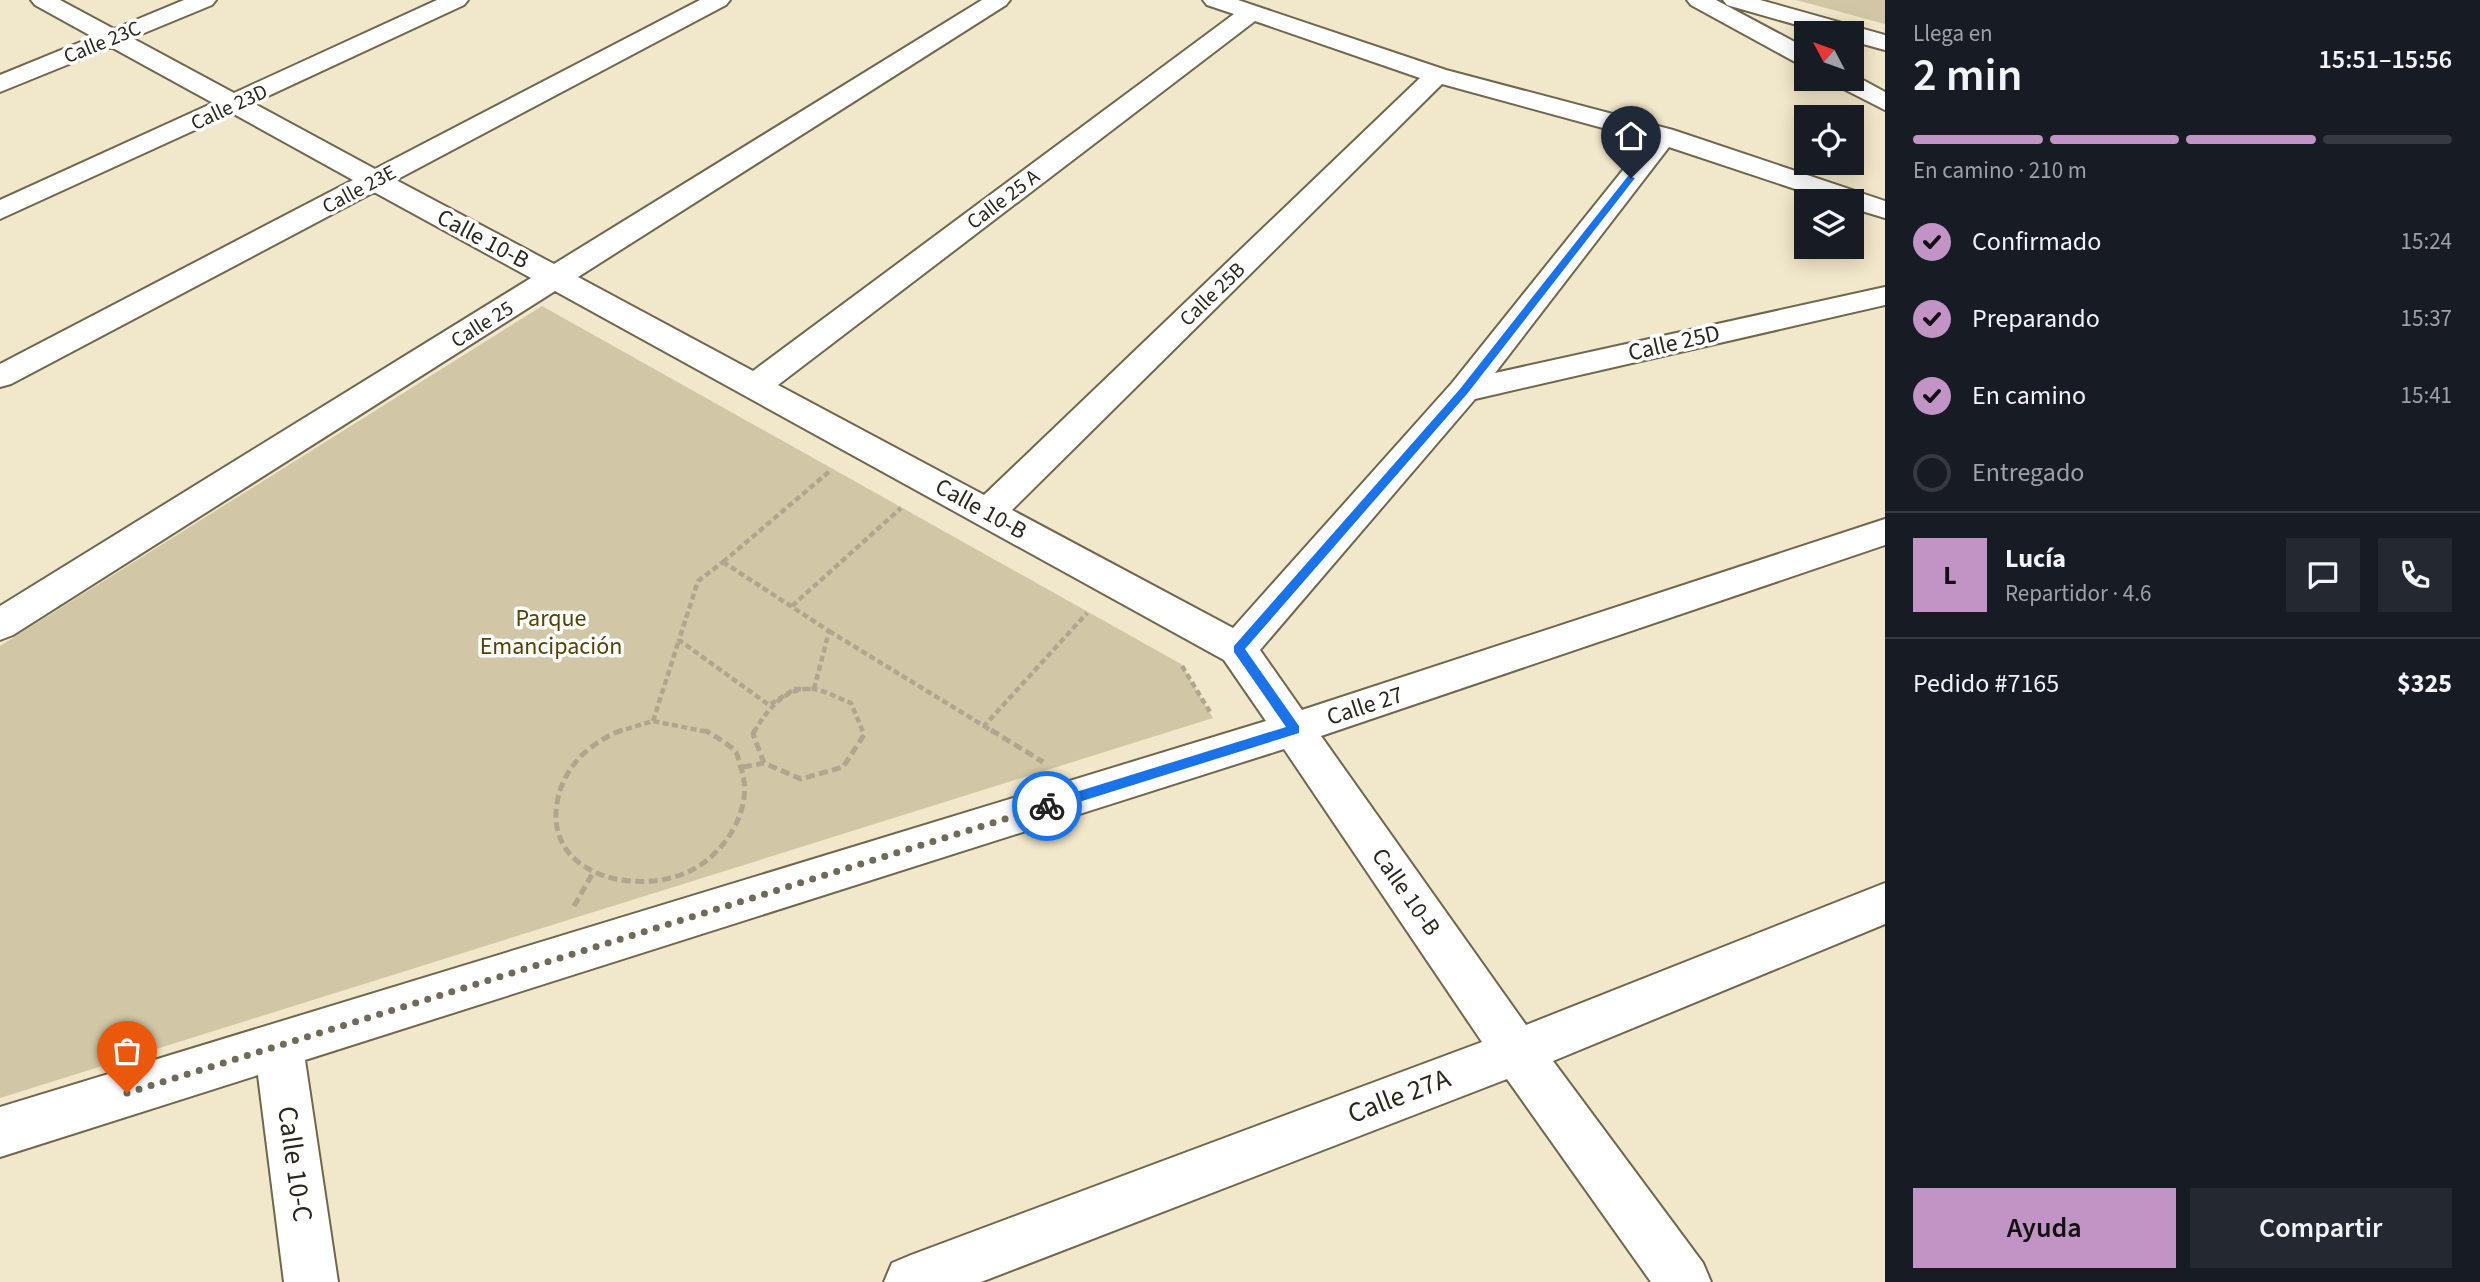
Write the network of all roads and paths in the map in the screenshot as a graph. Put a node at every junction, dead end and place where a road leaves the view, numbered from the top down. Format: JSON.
{"nodes":[{"id":1,"x":43,"y":0,"type":"edge"},
{"id":2,"x":204,"y":0,"type":"edge"},
{"id":3,"x":456,"y":0,"type":"edge"},
{"id":4,"x":718,"y":0,"type":"edge"},
{"id":5,"x":998,"y":0,"type":"edge"},
{"id":6,"x":1215,"y":0,"type":"edge"},
{"id":7,"x":1699,"y":0,"type":"edge"},
{"id":8,"x":1735,"y":0,"type":"edge"},
{"id":9,"x":1252,"y":12,"type":"junction"},
{"id":10,"x":113,"y":38,"type":"junction"},
{"id":11,"x":1885,"y":43,"type":"edge"},
{"id":12,"x":1794,"y":51,"type":"edge"},
{"id":13,"x":1437,"y":75,"type":"junction"},
{"id":14,"x":0,"y":84,"type":"edge"},
{"id":15,"x":1864,"y":90,"type":"edge"},
{"id":16,"x":1885,"y":102,"type":"edge"},
{"id":17,"x":235,"y":104,"type":"junction"},
{"id":18,"x":1664,"y":135,"type":"junction"},
{"id":19,"x":375,"y":180,"type":"junction"},
{"id":20,"x":1885,"y":210,"type":"edge"},
{"id":21,"x":0,"y":211,"type":"edge"},
{"id":22,"x":556,"y":278,"type":"junction"},
{"id":23,"x":1885,"y":296,"type":"edge"},
{"id":24,"x":0,"y":377,"type":"edge"},
{"id":25,"x":755,"y":386,"type":"junction"},
{"id":26,"x":1464,"y":391,"type":"junction"},
{"id":27,"x":821,"y":462,"type":"dead end"},
{"id":28,"x":890,"y":501,"type":"dead end"},
{"id":29,"x":902,"y":508,"type":"junction"},
{"id":30,"x":987,"y":513,"type":"junction"},
{"id":31,"x":913,"y":514,"type":"dead end"},
{"id":32,"x":1885,"y":532,"type":"edge"},
{"id":33,"x":723,"y":562,"type":"junction"},
{"id":34,"x":792,"y":606,"type":"junction"},
{"id":35,"x":1076,"y":606,"type":"dead end"},
{"id":36,"x":0,"y":625,"type":"edge"},
{"id":37,"x":829,"y":631,"type":"junction"},
{"id":38,"x":679,"y":640,"type":"junction"},
{"id":39,"x":1238,"y":649,"type":"junction"},
{"id":40,"x":1181,"y":664,"type":"dead end"},
{"id":41,"x":814,"y":689,"type":"junction"},
{"id":42,"x":769,"y":705,"type":"junction"},
{"id":43,"x":1213,"y":718,"type":"dead end"},
{"id":44,"x":653,"y":721,"type":"junction"},
{"id":45,"x":984,"y":726,"type":"junction"},
{"id":46,"x":1294,"y":729,"type":"junction"},
{"id":47,"x":764,"y":763,"type":"junction"},
{"id":48,"x":743,"y":767,"type":"junction"},
{"id":49,"x":1054,"y":769,"type":"dead end"},
{"id":50,"x":593,"y":873,"type":"junction"},
{"id":51,"x":1885,"y":903,"type":"edge"},
{"id":52,"x":570,"y":913,"type":"dead end"},
{"id":53,"x":279,"y":1045,"type":"junction"},
{"id":54,"x":1517,"y":1052,"type":"junction"},
{"id":55,"x":0,"y":1132,"type":"edge"},
{"id":56,"x":311,"y":1282,"type":"edge"},
{"id":57,"x":911,"y":1282,"type":"edge"},
{"id":58,"x":1684,"y":1282,"type":"edge"}],
"edges":[{"from":1,"to":10,"type":"street","name":"Calle 10-B"},
{"from":2,"to":10,"type":"street","name":"Calle 23C"},
{"from":3,"to":17,"type":"street","name":"Calle 23D"},
{"from":4,"to":19,"type":"street","name":"Calle 23E"},
{"from":5,"to":22,"type":"street","name":"Calle 25"},
{"from":6,"to":9,"type":"street"},
{"from":7,"to":12,"type":"street"},
{"from":8,"to":11,"type":"street"},
{"from":9,"to":13,"type":"street"},
{"from":9,"to":25,"type":"street","name":"Calle 25 A"},
{"from":10,"to":14,"type":"street","name":"Calle 23C"},
{"from":10,"to":17,"type":"street","name":"Calle 10-B"},
{"from":13,"to":18,"type":"street"},
{"from":13,"to":30,"type":"street","name":"Calle 25B"},
{"from":15,"to":16,"type":"street"},
{"from":17,"to":19,"type":"street","name":"Calle 10-B"},
{"from":17,"to":21,"type":"street","name":"Calle 23D"},
{"from":18,"to":20,"type":"street"},
{"from":18,"to":26,"type":"street"},
{"from":19,"to":22,"type":"street","name":"Calle 10-B"},
{"from":19,"to":24,"type":"street","name":"Calle 23E"},
{"from":22,"to":25,"type":"street","name":"Calle 10-B"},
{"from":22,"to":36,"type":"street","name":"Calle 25"},
{"from":23,"to":26,"type":"street","name":"Calle 25D"},
{"from":25,"to":30,"type":"street","name":"Calle 10-B"},
{"from":26,"to":39,"type":"street"},
{"from":27,"to":33,"type":"path"},
{"from":28,"to":29,"type":"path"},
{"from":29,"to":31,"type":"path"},
{"from":29,"to":34,"type":"path"},
{"from":30,"to":39,"type":"street","name":"Calle 10-B"},
{"from":32,"to":46,"type":"street","name":"Calle 27"},
{"from":33,"to":34,"type":"path"},
{"from":33,"to":38,"type":"path"},
{"from":34,"to":37,"type":"path"},
{"from":35,"to":45,"type":"path"},
{"from":37,"to":41,"type":"path"},
{"from":37,"to":45,"type":"path"},
{"from":38,"to":42,"type":"path"},
{"from":38,"to":44,"type":"path"},
{"from":39,"to":46,"type":"street","name":"Calle 10-B"},
{"from":40,"to":43,"type":"path"},
{"from":41,"to":42,"type":"path"},
{"from":41,"to":47,"type":"path"},
{"from":42,"to":47,"type":"path"},
{"from":44,"to":48,"type":"path"},
{"from":44,"to":50,"type":"path"},
{"from":45,"to":49,"type":"path"},
{"from":46,"to":53,"type":"street","name":"Calle 27"},
{"from":46,"to":54,"type":"street","name":"Calle 10-B"},
{"from":47,"to":48,"type":"path"},
{"from":48,"to":50,"type":"path"},
{"from":50,"to":52,"type":"path"},
{"from":51,"to":54,"type":"street","name":"Calle 27A"},
{"from":53,"to":55,"type":"street","name":"Calle 27"},
{"from":53,"to":56,"type":"street","name":"Calle 10-C"},
{"from":54,"to":57,"type":"street","name":"Calle 27A"},
{"from":54,"to":58,"type":"street","name":"Calle 10-B"}]}
